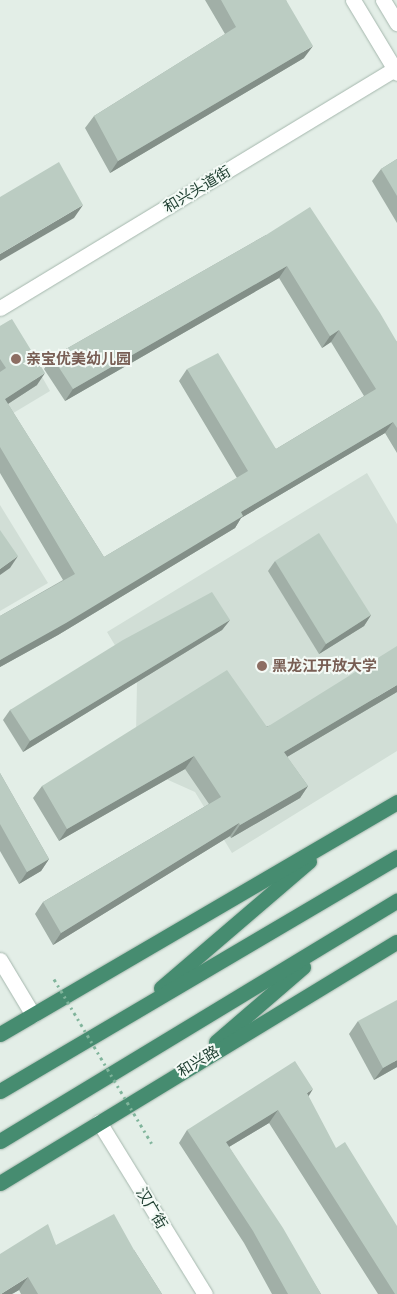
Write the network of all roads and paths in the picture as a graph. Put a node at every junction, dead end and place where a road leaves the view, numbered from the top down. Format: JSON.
{"nodes":[{"id":1,"x":353,"y":0,"type":"edge"},
{"id":2,"x":383,"y":0,"type":"edge"},
{"id":3,"x":397,"y":23,"type":"edge"},
{"id":4,"x":396,"y":71,"type":"edge"},
{"id":5,"x":0,"y":308,"type":"edge"},
{"id":6,"x":397,"y":802,"type":"edge"},
{"id":7,"x":338,"y":836,"type":"junction"},
{"id":8,"x":397,"y":857,"type":"edge"},
{"id":9,"x":397,"y":901,"type":"edge"},
{"id":10,"x":336,"y":938,"type":"junction"},
{"id":11,"x":397,"y":942,"type":"edge"},
{"id":12,"x":0,"y":960,"type":"edge"},
{"id":13,"x":54,"y":979,"type":"dead end"},
{"id":14,"x":132,"y":1012,"type":"junction"},
{"id":15,"x":33,"y":1015,"type":"junction"},
{"id":16,"x":0,"y":1034,"type":"edge"},
{"id":17,"x":185,"y":1069,"type":"junction"},
{"id":18,"x":0,"y":1091,"type":"edge"},
{"id":19,"x":99,"y":1122,"type":"junction"},
{"id":20,"x":0,"y":1141,"type":"edge"},
{"id":21,"x":153,"y":1146,"type":"dead end"},
{"id":22,"x":0,"y":1183,"type":"edge"},
{"id":23,"x":205,"y":1294,"type":"edge"}],
"edges":[{"from":1,"to":4,"type":"street"},
{"from":2,"to":3,"type":"street"},
{"from":4,"to":5,"type":"street","name":"和兴头道街"},
{"from":6,"to":7,"type":"highway"},
{"from":7,"to":14,"type":"highway"},
{"from":7,"to":15,"type":"highway"},
{"from":8,"to":14,"type":"highway"},
{"from":9,"to":10,"type":"highway"},
{"from":10,"to":17,"type":"highway"},
{"from":10,"to":20,"type":"highway"},
{"from":11,"to":17,"type":"highway","name":"和兴路"},
{"from":12,"to":15,"type":"street"},
{"from":13,"to":21,"type":"path","bridge":true},
{"from":14,"to":18,"type":"highway"},
{"from":15,"to":16,"type":"highway"},
{"from":17,"to":19,"type":"highway","name":"和兴路"},
{"from":19,"to":22,"type":"highway","name":"和兴路"},
{"from":19,"to":23,"type":"street","name":"汉广街"}]}
